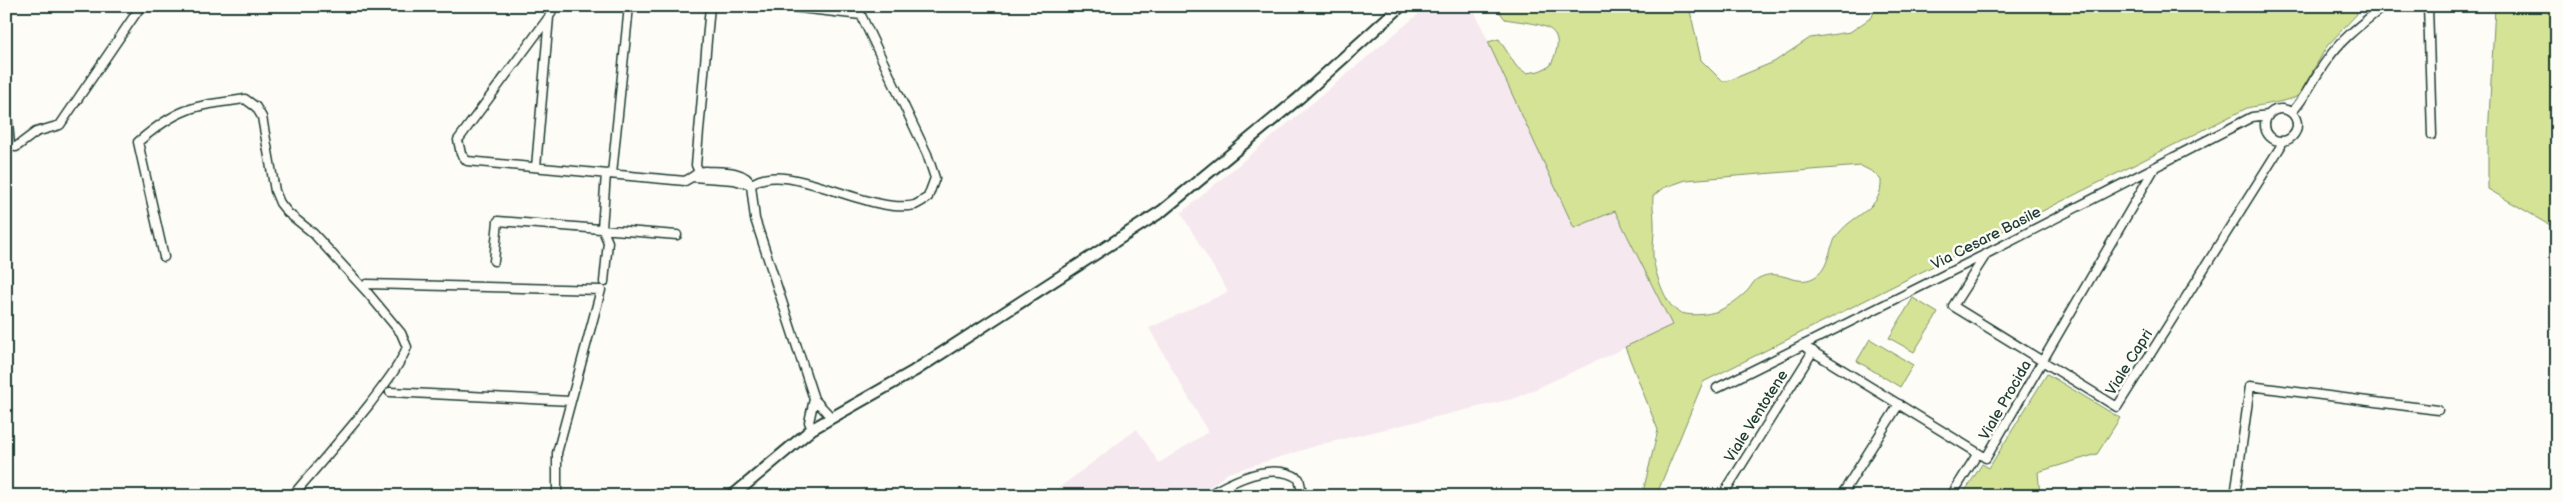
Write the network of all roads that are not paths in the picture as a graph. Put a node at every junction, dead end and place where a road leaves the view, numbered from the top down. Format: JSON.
{"nodes":[{"id":1,"x":141,"y":6,"type":"edge"},
{"id":2,"x":554,"y":6,"type":"edge"},
{"id":3,"x":630,"y":6,"type":"edge"},
{"id":4,"x":710,"y":6,"type":"edge"},
{"id":5,"x":782,"y":6,"type":"edge"},
{"id":6,"x":1401,"y":6,"type":"edge"},
{"id":7,"x":2384,"y":6,"type":"edge"},
{"id":8,"x":2428,"y":6,"type":"edge"},
{"id":9,"x":549,"y":17,"type":"junction"},
{"id":10,"x":6,"y":99,"type":"edge"},
{"id":11,"x":2292,"y":112,"type":"junction"},
{"id":12,"x":2268,"y":115,"type":"junction"},
{"id":13,"x":2432,"y":135,"type":"dead end"},
{"id":14,"x":2281,"y":141,"type":"junction"},
{"id":15,"x":536,"y":167,"type":"junction"},
{"id":16,"x":2154,"y":168,"type":"junction"},
{"id":17,"x":699,"y":172,"type":"junction"},
{"id":18,"x":609,"y":174,"type":"junction"},
{"id":19,"x":692,"y":177,"type":"junction"},
{"id":20,"x":751,"y":185,"type":"junction"},
{"id":21,"x":602,"y":228,"type":"junction"},
{"id":22,"x":677,"y":235,"type":"dead end"},
{"id":23,"x":1986,"y":254,"type":"junction"},
{"id":24,"x":164,"y":257,"type":"dead end"},
{"id":25,"x":494,"y":261,"type":"dead end"},
{"id":26,"x":604,"y":282,"type":"dead end"},
{"id":27,"x":367,"y":284,"type":"dead end"},
{"id":28,"x":1802,"y":344,"type":"junction"},
{"id":29,"x":1813,"y":351,"type":"junction"},
{"id":30,"x":2043,"y":362,"type":"junction"},
{"id":31,"x":1717,"y":388,"type":"dead end"},
{"id":32,"x":390,"y":392,"type":"dead end"},
{"id":33,"x":814,"y":400,"type":"junction"},
{"id":34,"x":570,"y":401,"type":"junction"},
{"id":35,"x":1899,"y":404,"type":"junction"},
{"id":36,"x":2438,"y":410,"type":"dead end"},
{"id":37,"x":832,"y":418,"type":"junction"},
{"id":38,"x":812,"y":429,"type":"junction"},
{"id":39,"x":1978,"y":453,"type":"junction"},
{"id":40,"x":292,"y":496,"type":"edge"},
{"id":41,"x":557,"y":496,"type":"edge"},
{"id":42,"x":732,"y":496,"type":"edge"},
{"id":43,"x":1208,"y":496,"type":"edge"},
{"id":44,"x":1302,"y":496,"type":"edge"},
{"id":45,"x":1722,"y":496,"type":"edge"},
{"id":46,"x":1841,"y":496,"type":"edge"},
{"id":47,"x":1951,"y":496,"type":"edge"},
{"id":48,"x":2235,"y":496,"type":"edge"}],
"edges":[{"from":1,"to":10,"type":"street"},
{"from":2,"to":9,"type":"street"},
{"from":3,"to":18,"type":"street"},
{"from":4,"to":17,"type":"street"},
{"from":5,"to":20,"type":"street"},
{"from":6,"to":37,"type":"street"},
{"from":7,"to":11,"type":"street"},
{"from":8,"to":13,"type":"street"},
{"from":9,"to":15,"type":"street"},
{"from":9,"to":15,"type":"street"},
{"from":11,"to":12,"type":"street"},
{"from":11,"to":14,"type":"street"},
{"from":12,"to":14,"type":"street"},
{"from":12,"to":16,"type":"street","name":"Via Cesare Basile"},
{"from":14,"to":30,"type":"street","name":"Viale Capri"},
{"from":15,"to":18,"type":"street"},
{"from":16,"to":23,"type":"street","name":"Via Cesare Basile"},
{"from":16,"to":30,"type":"street","name":"Viale Procida"},
{"from":17,"to":19,"type":"street"},
{"from":17,"to":20,"type":"street"},
{"from":18,"to":19,"type":"street"},
{"from":18,"to":21,"type":"street"},
{"from":19,"to":20,"type":"street"},
{"from":20,"to":33,"type":"street"},
{"from":21,"to":22,"type":"street"},
{"from":21,"to":25,"type":"street"},
{"from":21,"to":26,"type":"street"},
{"from":23,"to":28,"type":"street","name":"Via Cesare Basile"},
{"from":23,"to":30,"type":"street","name":"Viale Capri"},
{"from":24,"to":40,"type":"street"},
{"from":27,"to":34,"type":"street"},
{"from":28,"to":29,"type":"street","name":"Viale Procida"},
{"from":28,"to":31,"type":"street","name":"Via Cesare Basile"},
{"from":29,"to":35,"type":"street","name":"Viale Procida"},
{"from":29,"to":45,"type":"street","name":"Viale Ventotene"},
{"from":30,"to":39,"type":"street","name":"Viale Procida"},
{"from":32,"to":34,"type":"street"},
{"from":33,"to":37,"type":"street"},
{"from":33,"to":38,"type":"street"},
{"from":34,"to":41,"type":"street"},
{"from":35,"to":39,"type":"street","name":"Viale Procida"},
{"from":35,"to":46,"type":"street"},
{"from":36,"to":48,"type":"street"},
{"from":37,"to":38,"type":"street"},
{"from":38,"to":42,"type":"street"},
{"from":39,"to":47,"type":"street"},
{"from":43,"to":44,"type":"street"}]}
